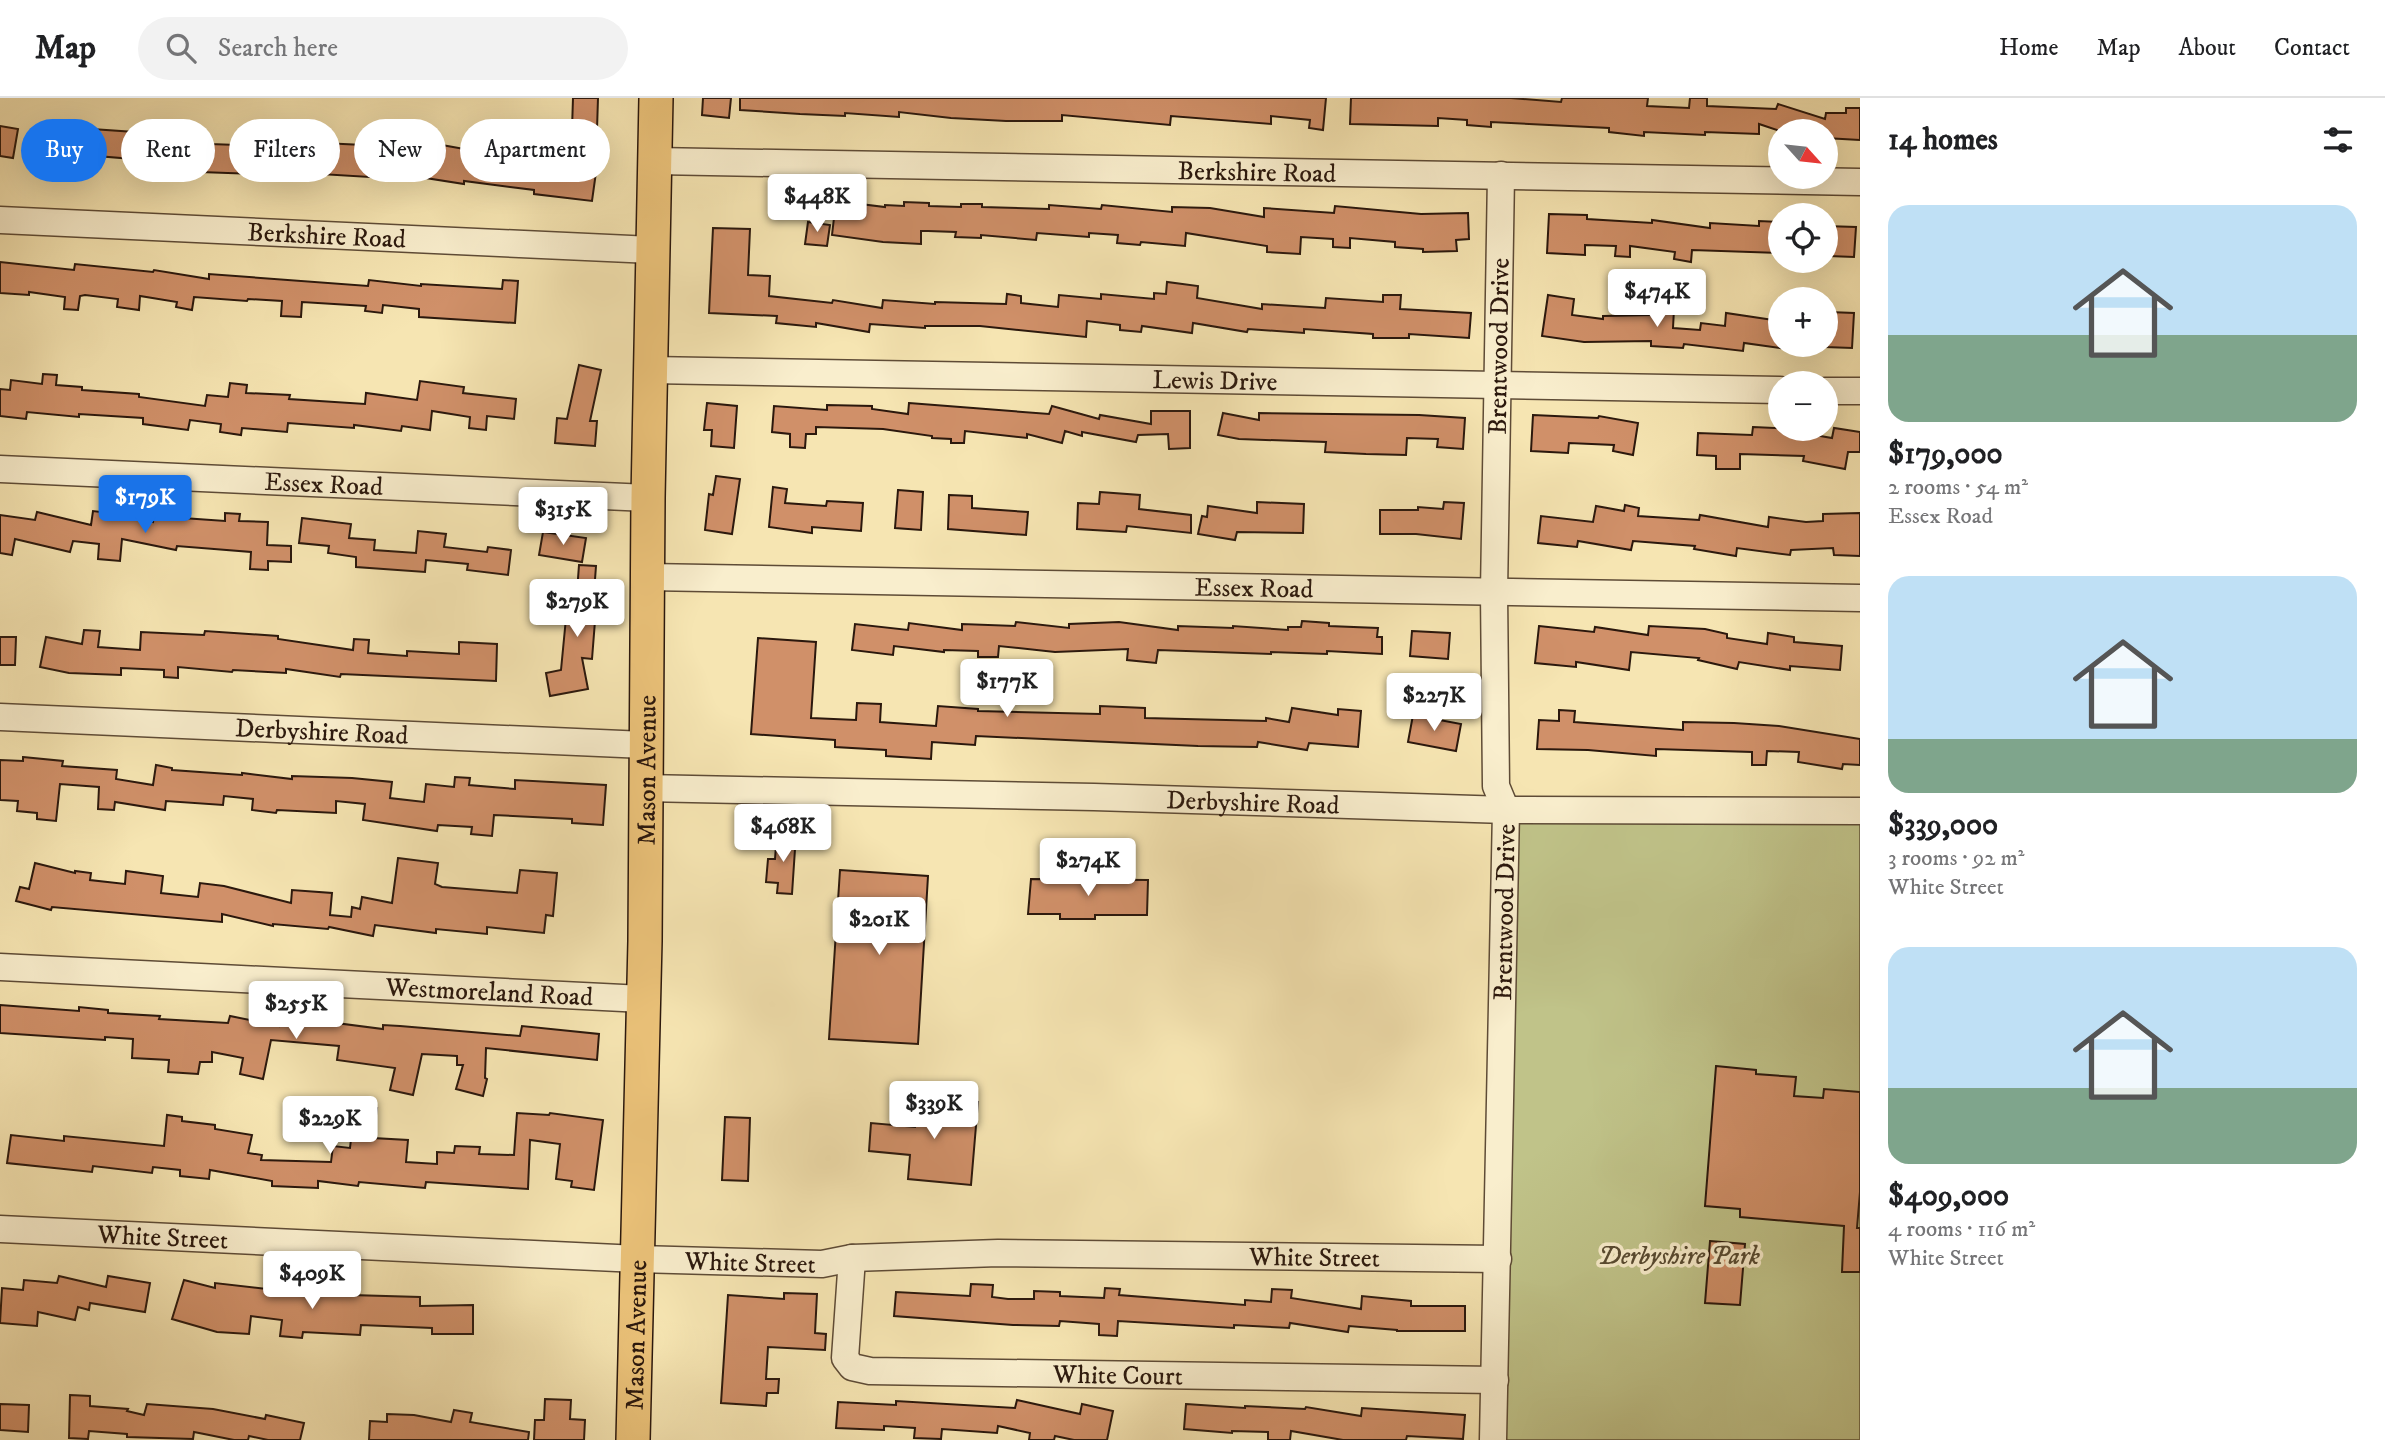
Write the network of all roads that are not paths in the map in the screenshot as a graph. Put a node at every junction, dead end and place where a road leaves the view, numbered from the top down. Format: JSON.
{"nodes":[{"id":1,"x":656,"y":98,"type":"edge"},
{"id":2,"x":655,"y":161,"type":"junction"},
{"id":3,"x":1501,"y":175,"type":"junction"},
{"id":4,"x":1860,"y":182,"type":"edge"},
{"id":5,"x":0,"y":220,"type":"edge"},
{"id":6,"x":652,"y":250,"type":"junction"},
{"id":7,"x":650,"y":370,"type":"junction"},
{"id":8,"x":1498,"y":385,"type":"junction"},
{"id":9,"x":1768,"y":390,"type":"edge"},
{"id":10,"x":1838,"y":391,"type":"edge"},
{"id":11,"x":1860,"y":391,"type":"edge"},
{"id":12,"x":0,"y":469,"type":"edge"},
{"id":13,"x":648,"y":498,"type":"junction"},
{"id":14,"x":647,"y":577,"type":"junction"},
{"id":15,"x":1494,"y":592,"type":"junction"},
{"id":16,"x":1860,"y":598,"type":"edge"},
{"id":17,"x":0,"y":717,"type":"edge"},
{"id":18,"x":645,"y":745,"type":"junction"},
{"id":19,"x":644,"y":788,"type":"junction"},
{"id":20,"x":1506,"y":810,"type":"junction"},
{"id":21,"x":1860,"y":811,"type":"edge"},
{"id":22,"x":0,"y":967,"type":"edge"},
{"id":23,"x":643,"y":999,"type":"junction"},
{"id":24,"x":0,"y":1229,"type":"edge"},
{"id":25,"x":852,"y":1258,"type":"junction"},
{"id":26,"x":638,"y":1259,"type":"junction"},
{"id":27,"x":1498,"y":1259,"type":"junction"},
{"id":28,"x":1495,"y":1380,"type":"junction"},
{"id":29,"x":633,"y":1440,"type":"edge"},
{"id":30,"x":1493,"y":1440,"type":"edge"}],
"edges":[{"from":1,"to":2,"type":"main road","name":"Mason Avenue"},
{"from":2,"to":3,"type":"street","name":"Berkshire Road"},
{"from":2,"to":6,"type":"main road","name":"Mason Avenue"},
{"from":3,"to":4,"type":"street","name":"Berkshire Road"},
{"from":3,"to":8,"type":"street","name":"Brentwood Drive"},
{"from":5,"to":6,"type":"street","name":"Berkshire Road"},
{"from":6,"to":7,"type":"main road","name":"Mason Avenue"},
{"from":7,"to":8,"type":"street","name":"Lewis Drive"},
{"from":7,"to":13,"type":"main road","name":"Mason Avenue"},
{"from":8,"to":9,"type":"street","name":"Lewis Drive"},
{"from":8,"to":15,"type":"street","name":"Brentwood Drive"},
{"from":10,"to":11,"type":"street"},
{"from":12,"to":13,"type":"street","name":"Essex Road"},
{"from":13,"to":14,"type":"main road","name":"Mason Avenue"},
{"from":14,"to":15,"type":"street","name":"Essex Road"},
{"from":14,"to":18,"type":"main road","name":"Mason Avenue"},
{"from":15,"to":16,"type":"street","name":"Essex Road"},
{"from":15,"to":20,"type":"street","name":"Brentwood Drive"},
{"from":17,"to":18,"type":"street","name":"Derbyshire Road"},
{"from":18,"to":19,"type":"main road","name":"Mason Avenue"},
{"from":19,"to":20,"type":"street","name":"Derbyshire Road"},
{"from":19,"to":23,"type":"main road","name":"Mason Avenue"},
{"from":20,"to":21,"type":"street","name":"Derbyshire Road"},
{"from":20,"to":27,"type":"street","name":"Brentwood Drive"},
{"from":22,"to":23,"type":"street","name":"Westmoreland Road"},
{"from":23,"to":26,"type":"main road","name":"Mason Avenue"},
{"from":24,"to":26,"type":"street","name":"White Street"},
{"from":25,"to":26,"type":"street","name":"White Street"},
{"from":25,"to":27,"type":"street","name":"White Street"},
{"from":25,"to":28,"type":"street","name":"White Court"},
{"from":26,"to":29,"type":"main road","name":"Mason Avenue"},
{"from":27,"to":28,"type":"street","name":"Brentwood Drive"},
{"from":28,"to":30,"type":"street","name":"Brentwood Drive"}]}
